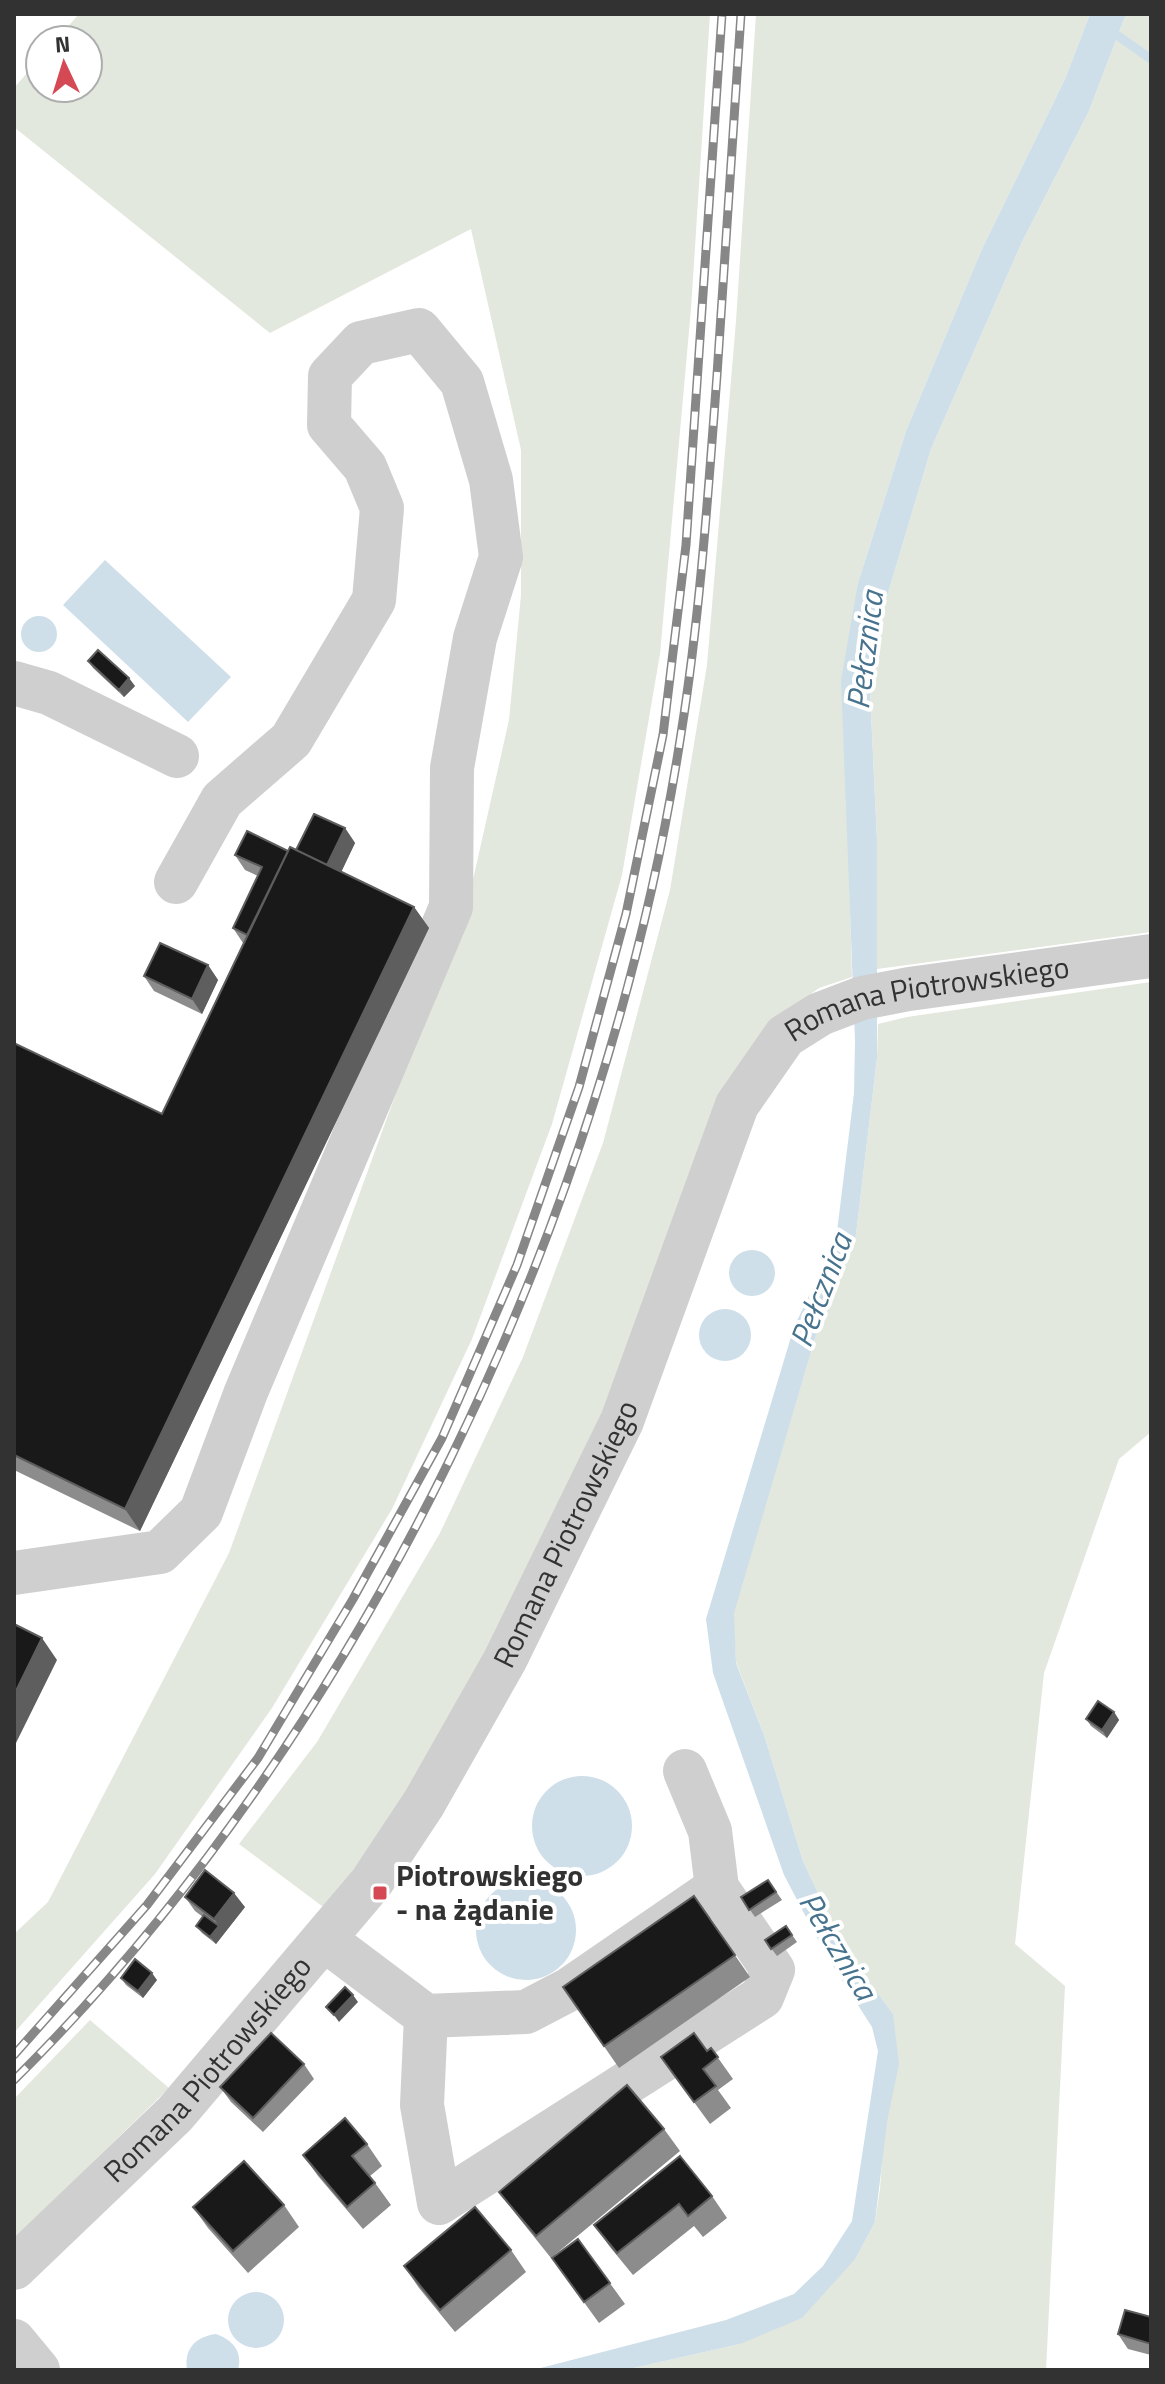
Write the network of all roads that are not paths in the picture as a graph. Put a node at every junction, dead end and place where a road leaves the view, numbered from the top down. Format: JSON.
{"nodes":[{"id":1,"x":14,"y":683,"type":"edge"},
{"id":2,"x":177,"y":756,"type":"dead end"},
{"id":3,"x":176,"y":882,"type":"dead end"},
{"id":4,"x":1151,"y":956,"type":"edge"},
{"id":5,"x":14,"y":1573,"type":"edge"},
{"id":6,"x":685,"y":1771,"type":"dead end"},
{"id":7,"x":717,"y":1888,"type":"junction"},
{"id":8,"x":325,"y":1940,"type":"junction"},
{"id":9,"x":426,"y":2016,"type":"junction"},
{"id":10,"x":14,"y":2268,"type":"edge"},
{"id":11,"x":14,"y":2341,"type":"edge"},
{"id":12,"x":38,"y":2370,"type":"edge"}],
"edges":[{"from":1,"to":2,"type":"street"},
{"from":3,"to":5,"type":"street"},
{"from":4,"to":8,"type":"street","name":"Romana Piotrowskiego"},
{"from":6,"to":7,"type":"street"},
{"from":7,"to":9,"type":"street"},
{"from":7,"to":9,"type":"street"},
{"from":8,"to":9,"type":"street"},
{"from":8,"to":10,"type":"street","name":"Romana Piotrowskiego"},
{"from":11,"to":12,"type":"street"}]}
